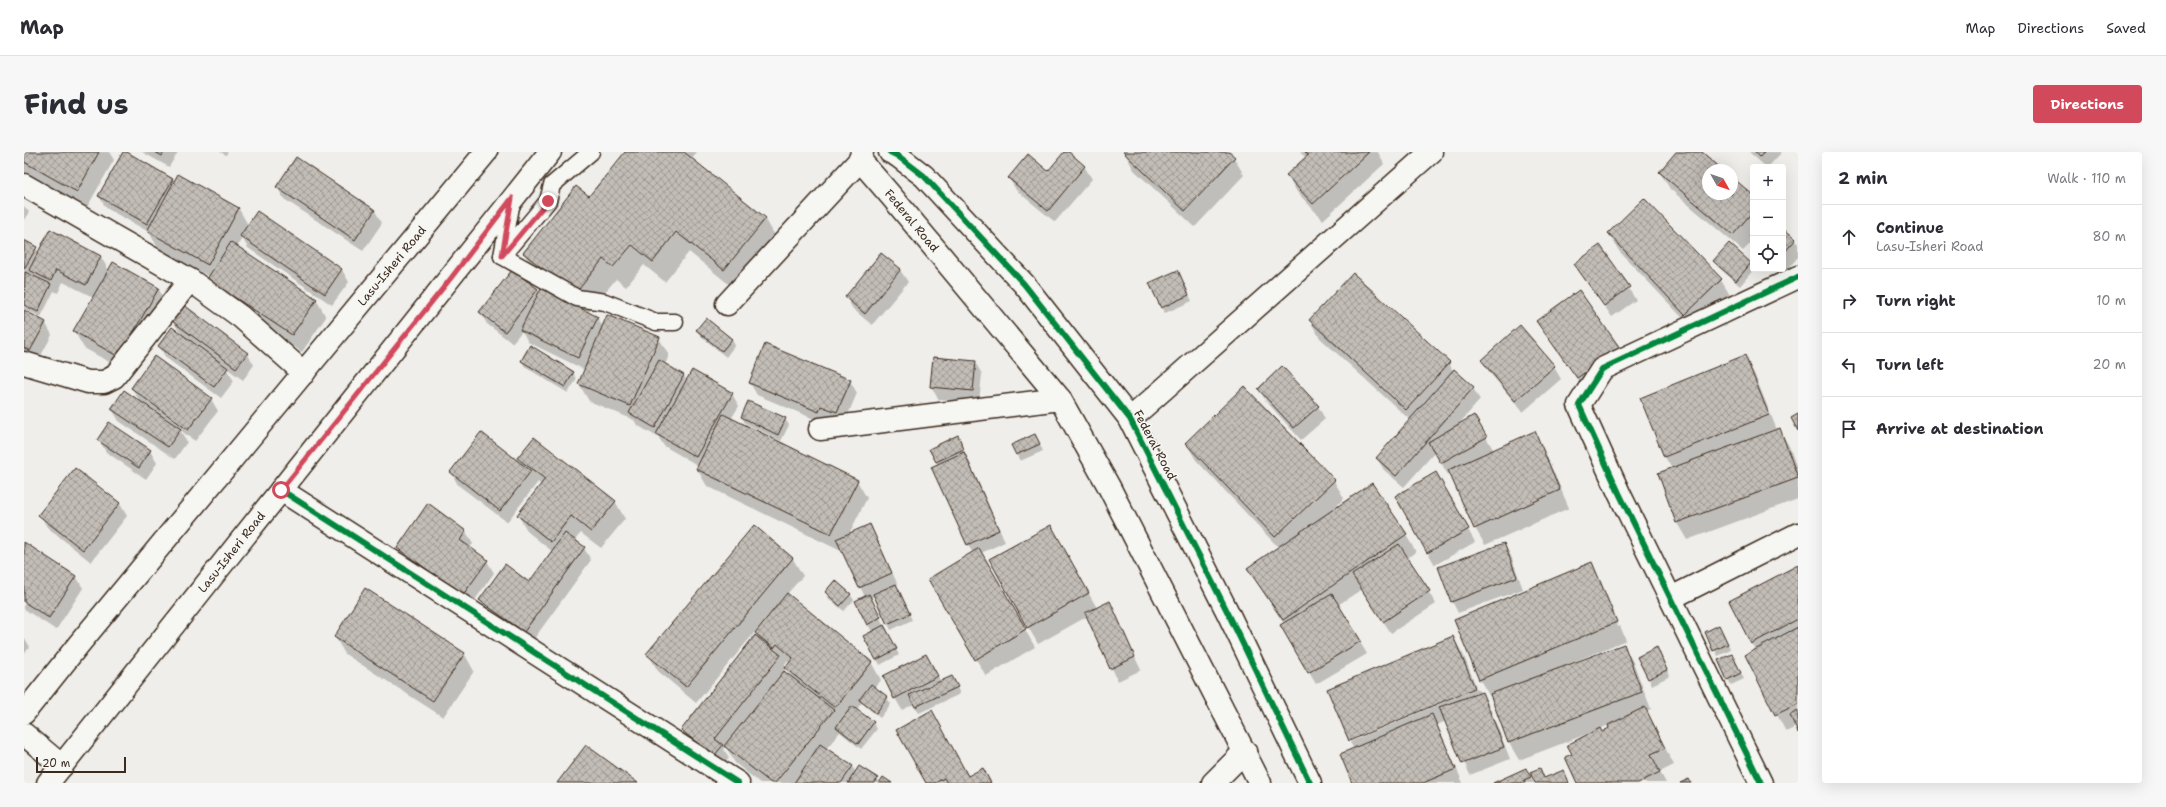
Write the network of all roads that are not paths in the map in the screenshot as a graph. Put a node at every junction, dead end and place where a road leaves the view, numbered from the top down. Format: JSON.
{"nodes":[{"id":1,"x":486,"y":152,"type":"edge"},
{"id":2,"x":550,"y":152,"type":"edge"},
{"id":3,"x":591,"y":152,"type":"edge"},
{"id":4,"x":890,"y":152,"type":"edge"},
{"id":5,"x":1431,"y":152,"type":"edge"},
{"id":6,"x":861,"y":156,"type":"edge"},
{"id":7,"x":24,"y":185,"type":"edge"},
{"id":8,"x":512,"y":198,"type":"junction"},
{"id":9,"x":502,"y":256,"type":"junction"},
{"id":10,"x":1798,"y":277,"type":"edge"},
{"id":11,"x":190,"y":280,"type":"junction"},
{"id":12,"x":726,"y":304,"type":"dead end"},
{"id":13,"x":675,"y":322,"type":"dead end"},
{"id":14,"x":24,"y":363,"type":"edge"},
{"id":15,"x":304,"y":373,"type":"junction"},
{"id":16,"x":1060,"y":400,"type":"junction"},
{"id":17,"x":1130,"y":419,"type":"junction"},
{"id":18,"x":820,"y":429,"type":"dead end"},
{"id":19,"x":281,"y":490,"type":"junction"},
{"id":20,"x":1798,"y":534,"type":"edge"},
{"id":21,"x":1671,"y":598,"type":"junction"},
{"id":22,"x":24,"y":714,"type":"edge"},
{"id":23,"x":24,"y":734,"type":"edge"},
{"id":24,"x":1245,"y":751,"type":"junction"},
{"id":25,"x":62,"y":766,"type":"junction"},
{"id":26,"x":48,"y":783,"type":"edge"},
{"id":27,"x":738,"y":783,"type":"edge"},
{"id":28,"x":1212,"y":783,"type":"edge"},
{"id":29,"x":1260,"y":783,"type":"edge"},
{"id":30,"x":1310,"y":783,"type":"edge"},
{"id":31,"x":1761,"y":783,"type":"edge"}],
"edges":[{"from":1,"to":15,"type":"street","name":"Lasu-Isheri Road"},
{"from":2,"to":8,"type":"street","name":"Lasu-Isheri Road"},
{"from":3,"to":9,"type":"lane"},
{"from":4,"to":17,"type":"street","name":"Federal Road"},
{"from":5,"to":17,"type":"street"},
{"from":6,"to":12,"type":"street"},
{"from":6,"to":16,"type":"street","name":"Federal Road"},
{"from":7,"to":11,"type":"street"},
{"from":8,"to":9,"type":"lane"},
{"from":8,"to":19,"type":"street","name":"Lasu-Isheri Road"},
{"from":9,"to":13,"type":"lane"},
{"from":10,"to":21,"type":"street"},
{"from":11,"to":14,"type":"street"},
{"from":11,"to":15,"type":"street"},
{"from":15,"to":22,"type":"street","name":"Lasu-Isheri Road"},
{"from":16,"to":18,"type":"street"},
{"from":16,"to":24,"type":"street","name":"Federal Road"},
{"from":17,"to":30,"type":"street","name":"Federal Road"},
{"from":19,"to":25,"type":"street","name":"Lasu-Isheri Road"},
{"from":19,"to":27,"type":"street"},
{"from":20,"to":21,"type":"street"},
{"from":21,"to":31,"type":"street"},
{"from":23,"to":25,"type":"street"},
{"from":24,"to":28,"type":"street"},
{"from":24,"to":29,"type":"street","name":"Federal Road"},
{"from":25,"to":26,"type":"street","name":"Lasu-Isheri Road"}]}
